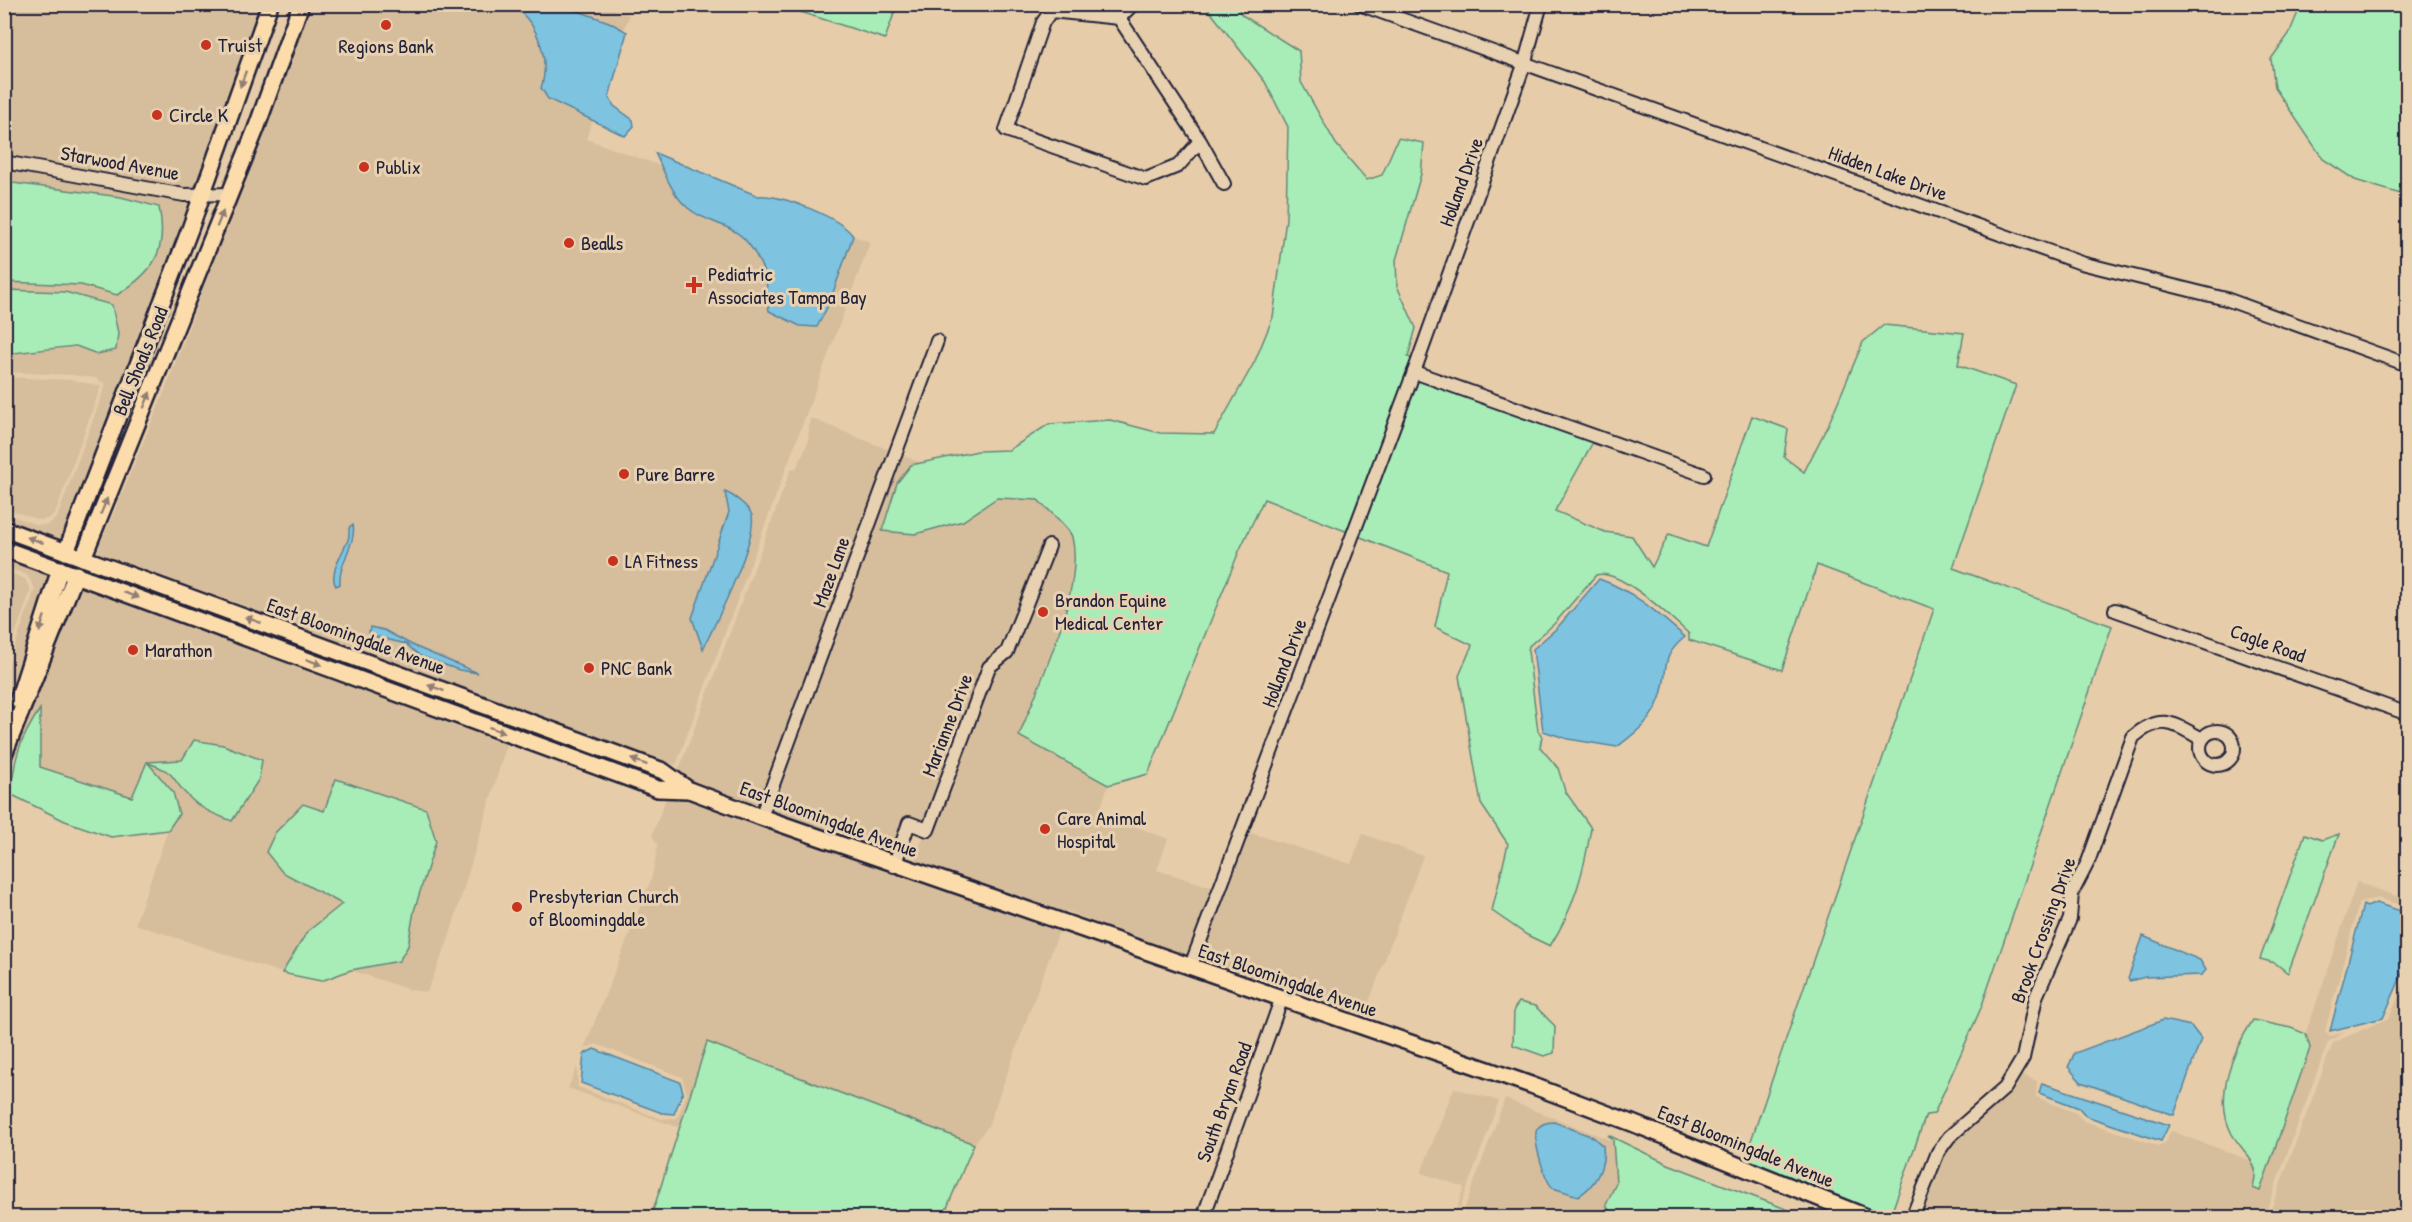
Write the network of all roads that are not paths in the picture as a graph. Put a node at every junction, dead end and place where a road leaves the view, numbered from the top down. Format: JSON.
{"nodes":[{"id":1,"x":270,"y":4,"type":"edge"},
{"id":2,"x":302,"y":4,"type":"edge"},
{"id":3,"x":1132,"y":4,"type":"edge"},
{"id":4,"x":1359,"y":4,"type":"edge"},
{"id":5,"x":1541,"y":4,"type":"edge"},
{"id":6,"x":1119,"y":18,"type":"junction"},
{"id":7,"x":1524,"y":65,"type":"junction"},
{"id":8,"x":1200,"y":141,"type":"junction"},
{"id":9,"x":4,"y":162,"type":"edge"},
{"id":10,"x":1224,"y":184,"type":"dead end"},
{"id":11,"x":202,"y":193,"type":"junction"},
{"id":12,"x":230,"y":194,"type":"junction"},
{"id":13,"x":937,"y":341,"type":"dead end"},
{"id":14,"x":2408,"y":365,"type":"edge"},
{"id":15,"x":1414,"y":372,"type":"junction"},
{"id":16,"x":1704,"y":475,"type":"dead end"},
{"id":17,"x":4,"y":529,"type":"edge"},
{"id":18,"x":1048,"y":546,"type":"dead end"},
{"id":19,"x":4,"y":549,"type":"edge"},
{"id":20,"x":66,"y":552,"type":"junction"},
{"id":21,"x":83,"y":558,"type":"junction"},
{"id":22,"x":60,"y":568,"type":"junction"},
{"id":23,"x":76,"y":574,"type":"junction"},
{"id":24,"x":2115,"y":610,"type":"dead end"},
{"id":25,"x":2408,"y":714,"type":"edge"},
{"id":26,"x":12,"y":731,"type":"junction"},
{"id":27,"x":2202,"y":739,"type":"dead end"},
{"id":28,"x":4,"y":754,"type":"edge"},
{"id":29,"x":689,"y":790,"type":"junction"},
{"id":30,"x":761,"y":817,"type":"junction"},
{"id":31,"x":894,"y":866,"type":"junction"},
{"id":32,"x":1190,"y":968,"type":"junction"},
{"id":33,"x":1281,"y":1000,"type":"junction"},
{"id":34,"x":1203,"y":1218,"type":"edge"},
{"id":35,"x":1869,"y":1218,"type":"edge"},
{"id":36,"x":1912,"y":1218,"type":"edge"}],
"edges":[{"from":1,"to":11,"type":"main road","name":"Bell Shoals Road","one_way":true},
{"from":2,"to":12,"type":"main road","name":"Bell Shoals Road"},
{"from":3,"to":6,"type":"street"},
{"from":4,"to":7,"type":"street","name":"Hidden Lake Drive"},
{"from":5,"to":7,"type":"street","name":"Holland Drive"},
{"from":6,"to":8,"type":"street"},
{"from":6,"to":8,"type":"street"},
{"from":7,"to":14,"type":"street","name":"Hidden Lake Drive"},
{"from":7,"to":15,"type":"street","name":"Holland Drive"},
{"from":8,"to":10,"type":"street"},
{"from":9,"to":11,"type":"street","name":"Starwood Avenue"},
{"from":11,"to":12,"type":"street","name":"Starwood Avenue"},
{"from":11,"to":20,"type":"main road","name":"Bell Shoals Road"},
{"from":21,"to":12,"type":"main road","name":"Bell Shoals Road","one_way":true},
{"from":13,"to":30,"type":"street","name":"Maze Lane"},
{"from":15,"to":16,"type":"street"},
{"from":15,"to":32,"type":"street","name":"Holland Drive"},
{"from":20,"to":17,"type":"main road","name":"East Bloomingdale Avenue","one_way":true},
{"from":18,"to":31,"type":"street","name":"Marianne Drive"},
{"from":19,"to":22,"type":"main road","name":"East Bloomingdale Avenue"},
{"from":20,"to":21,"type":"main road","name":"East Bloomingdale Avenue"},
{"from":20,"to":22,"type":"street","name":"Bell Shoals Road"},
{"from":21,"to":23,"type":"street","name":"Bell Shoals Road"},
{"from":29,"to":21,"type":"main road","name":"East Bloomingdale Avenue","one_way":true},
{"from":22,"to":23,"type":"main road","name":"East Bloomingdale Avenue"},
{"from":22,"to":26,"type":"main road","name":"Bell Shoals Road","one_way":true},
{"from":23,"to":26,"type":"main road","name":"Bell Shoals Road"},
{"from":23,"to":29,"type":"main road","name":"East Bloomingdale Avenue","one_way":true},
{"from":24,"to":25,"type":"street","name":"Cagle Road"},
{"from":26,"to":28,"type":"main road","name":"Bell Shoals Road"},
{"from":27,"to":36,"type":"street","name":"Brook Crossing Drive"},
{"from":29,"to":30,"type":"main road","name":"East Bloomingdale Avenue"},
{"from":30,"to":31,"type":"main road","name":"East Bloomingdale Avenue"},
{"from":31,"to":32,"type":"main road","name":"East Bloomingdale Avenue"},
{"from":32,"to":33,"type":"main road","name":"East Bloomingdale Avenue"},
{"from":33,"to":34,"type":"street","name":"South Bryan Road"},
{"from":33,"to":35,"type":"main road","name":"East Bloomingdale Avenue"}]}
